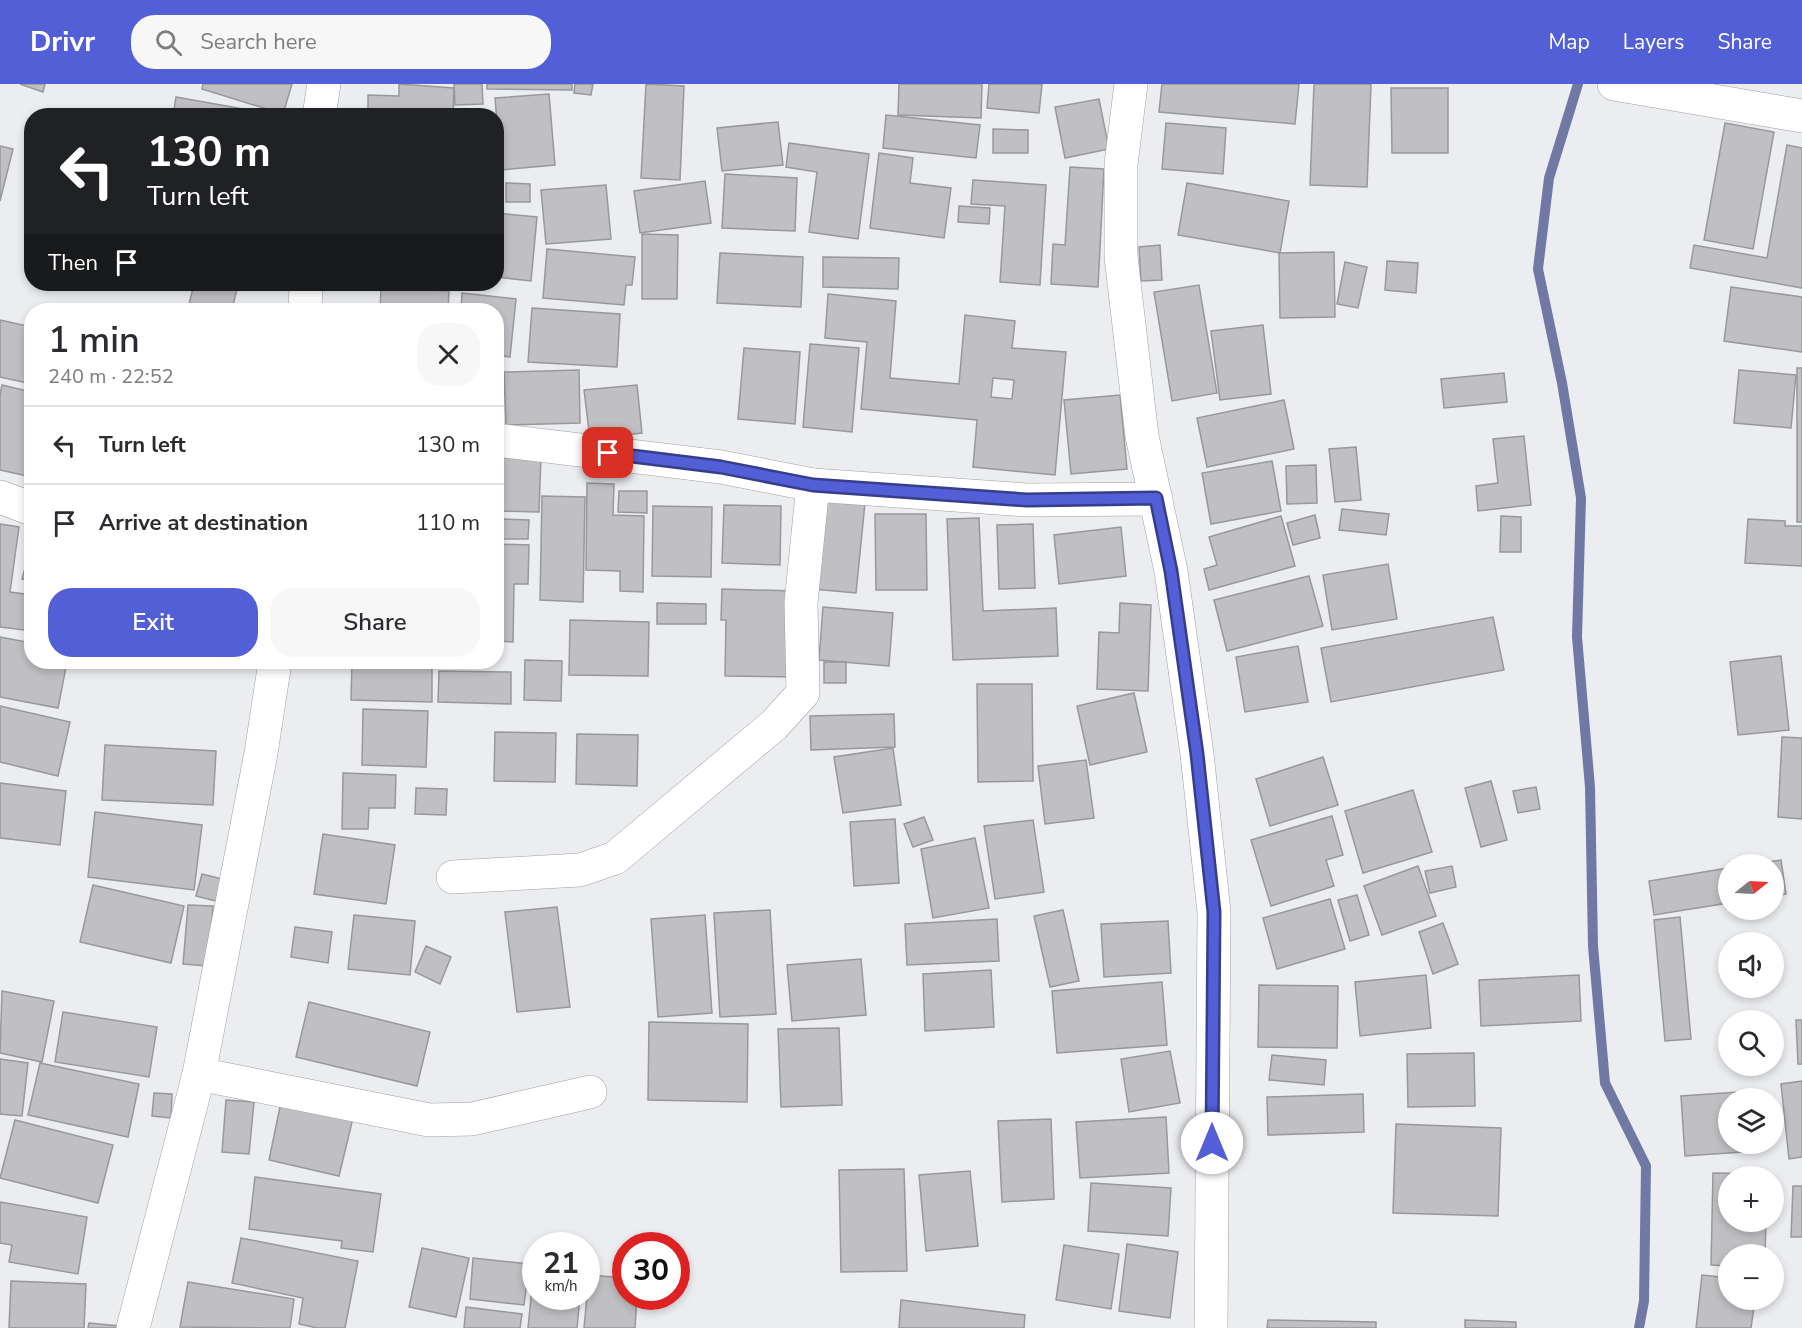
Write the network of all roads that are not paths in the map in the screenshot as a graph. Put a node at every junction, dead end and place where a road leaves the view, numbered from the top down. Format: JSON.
{"nodes":[{"id":1,"x":324,"y":84,"type":"edge"},
{"id":2,"x":1131,"y":84,"type":"edge"},
{"id":3,"x":1614,"y":84,"type":"edge"},
{"id":4,"x":320,"y":108,"type":"edge"},
{"id":5,"x":1802,"y":116,"type":"edge"},
{"id":6,"x":504,"y":441,"type":"edge"},
{"id":7,"x":813,"y":485,"type":"junction"},
{"id":8,"x":0,"y":497,"type":"edge"},
{"id":9,"x":1156,"y":498,"type":"junction"},
{"id":10,"x":24,"y":506,"type":"edge"},
{"id":11,"x":274,"y":669,"type":"edge"},
{"id":12,"x":453,"y":877,"type":"dead end"},
{"id":13,"x":199,"y":1074,"type":"junction"},
{"id":14,"x":590,"y":1092,"type":"dead end"},
{"id":15,"x":134,"y":1328,"type":"edge"},
{"id":16,"x":1211,"y":1328,"type":"edge"}],
"edges":[{"from":1,"to":4,"type":"street"},
{"from":2,"to":9,"type":"street"},
{"from":3,"to":5,"type":"street"},
{"from":6,"to":7,"type":"street"},
{"from":7,"to":9,"type":"street"},
{"from":7,"to":12,"type":"street"},
{"from":8,"to":10,"type":"street"},
{"from":9,"to":16,"type":"street"},
{"from":11,"to":13,"type":"street"},
{"from":13,"to":14,"type":"street"},
{"from":13,"to":15,"type":"street"}]}
